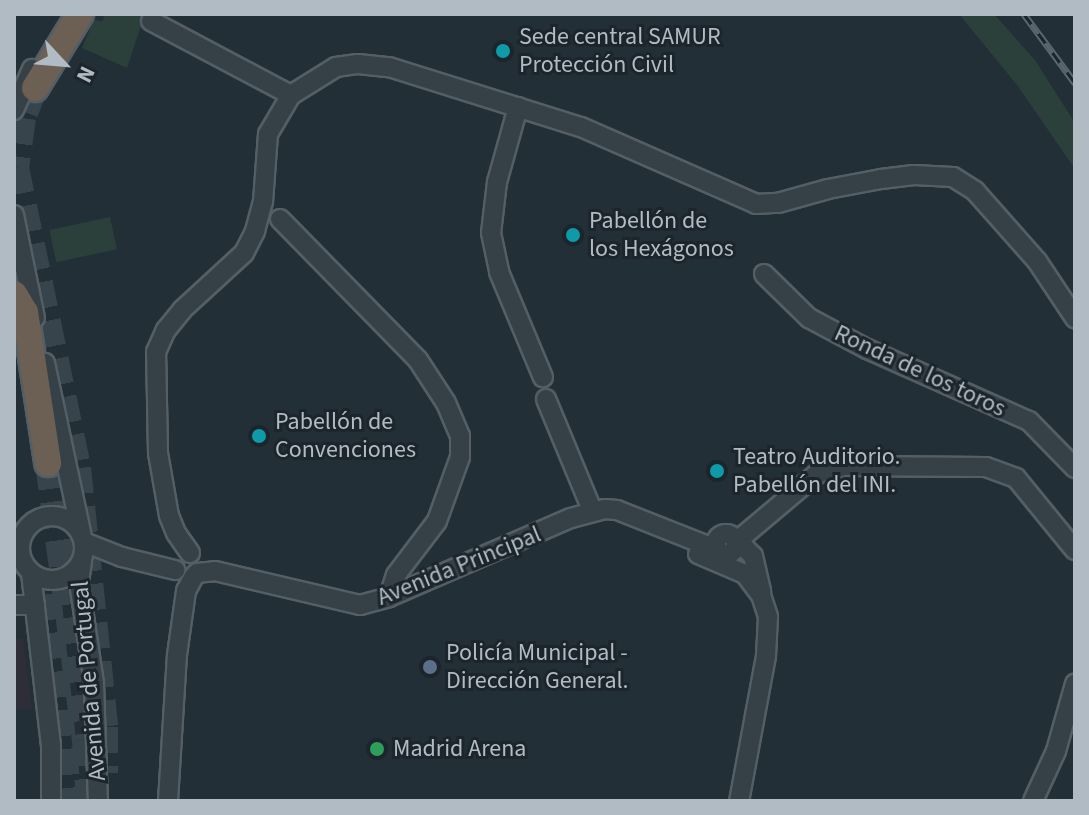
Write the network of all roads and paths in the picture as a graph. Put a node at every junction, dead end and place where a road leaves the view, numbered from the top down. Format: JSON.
{"nodes":[{"id":1,"x":67,"y":14,"type":"edge"},
{"id":2,"x":80,"y":14,"type":"edge"},
{"id":3,"x":151,"y":21,"type":"dead end"},
{"id":4,"x":35,"y":88,"type":"tunnel mouth"},
{"id":5,"x":291,"y":95,"type":"junction"},
{"id":6,"x":518,"y":107,"type":"junction"},
{"id":7,"x":14,"y":110,"type":"edge"},
{"id":8,"x":14,"y":215,"type":"edge"},
{"id":9,"x":280,"y":219,"type":"dead end"},
{"id":10,"x":764,"y":274,"type":"dead end"},
{"id":11,"x":20,"y":303,"type":"edge"},
{"id":12,"x":1075,"y":318,"type":"edge"},
{"id":13,"x":14,"y":343,"type":"edge"},
{"id":14,"x":543,"y":377,"type":"dead end"},
{"id":15,"x":546,"y":399,"type":"dead end"},
{"id":16,"x":1075,"y":468,"type":"edge"},
{"id":17,"x":592,"y":510,"type":"junction"},
{"id":18,"x":549,"y":528,"type":"junction"},
{"id":19,"x":736,"y":544,"type":"junction"},
{"id":20,"x":90,"y":548,"type":"junction"},
{"id":21,"x":1075,"y":550,"type":"edge"},
{"id":22,"x":20,"y":554,"type":"edge"},
{"id":23,"x":189,"y":568,"type":"junction"},
{"id":24,"x":761,"y":595,"type":"junction"},
{"id":25,"x":389,"y":597,"type":"junction"},
{"id":26,"x":14,"y":605,"type":"edge"},
{"id":27,"x":35,"y":605,"type":"junction"},
{"id":28,"x":1075,"y":684,"type":"edge"},
{"id":29,"x":51,"y":801,"type":"edge"},
{"id":30,"x":98,"y":801,"type":"edge"},
{"id":31,"x":168,"y":801,"type":"edge"},
{"id":32,"x":739,"y":801,"type":"edge"},
{"id":33,"x":1033,"y":801,"type":"edge"}],
"edges":[{"from":1,"to":7,"type":"street"},
{"from":2,"to":4,"type":"highway"},
{"from":3,"to":5,"type":"street"},
{"from":5,"to":6,"type":"street"},
{"from":5,"to":23,"type":"street"},
{"from":6,"to":12,"type":"street"},
{"from":6,"to":14,"type":"street"},
{"from":8,"to":20,"type":"street","name":"Avenida de Portugal"},
{"from":9,"to":25,"type":"street"},
{"from":10,"to":16,"type":"street","name":"Ronda de los toros"},
{"from":11,"to":13,"type":"highway"},
{"from":15,"to":17,"type":"street"},
{"from":17,"to":18,"type":"street"},
{"from":17,"to":19,"type":"street"},
{"from":18,"to":24,"type":"street","name":"Avenida Principal"},
{"from":18,"to":25,"type":"street","name":"Avenida Principal"},
{"from":19,"to":21,"type":"street"},
{"from":19,"to":24,"type":"street"},
{"from":20,"to":22,"type":"street","name":"Avenida de Portugal"},
{"from":20,"to":22,"type":"street"},
{"from":20,"to":23,"type":"street","name":"Avenida Principal"},
{"from":20,"to":30,"type":"street","name":"Avenida de Portugal"},
{"from":22,"to":27,"type":"street","name":"Avenida de Portugal"},
{"from":23,"to":25,"type":"street","name":"Avenida Principal"},
{"from":23,"to":31,"type":"street"},
{"from":24,"to":32,"type":"street"},
{"from":26,"to":27,"type":"street"},
{"from":27,"to":29,"type":"street","name":"Avenida de Portugal"},
{"from":28,"to":33,"type":"street"}]}
